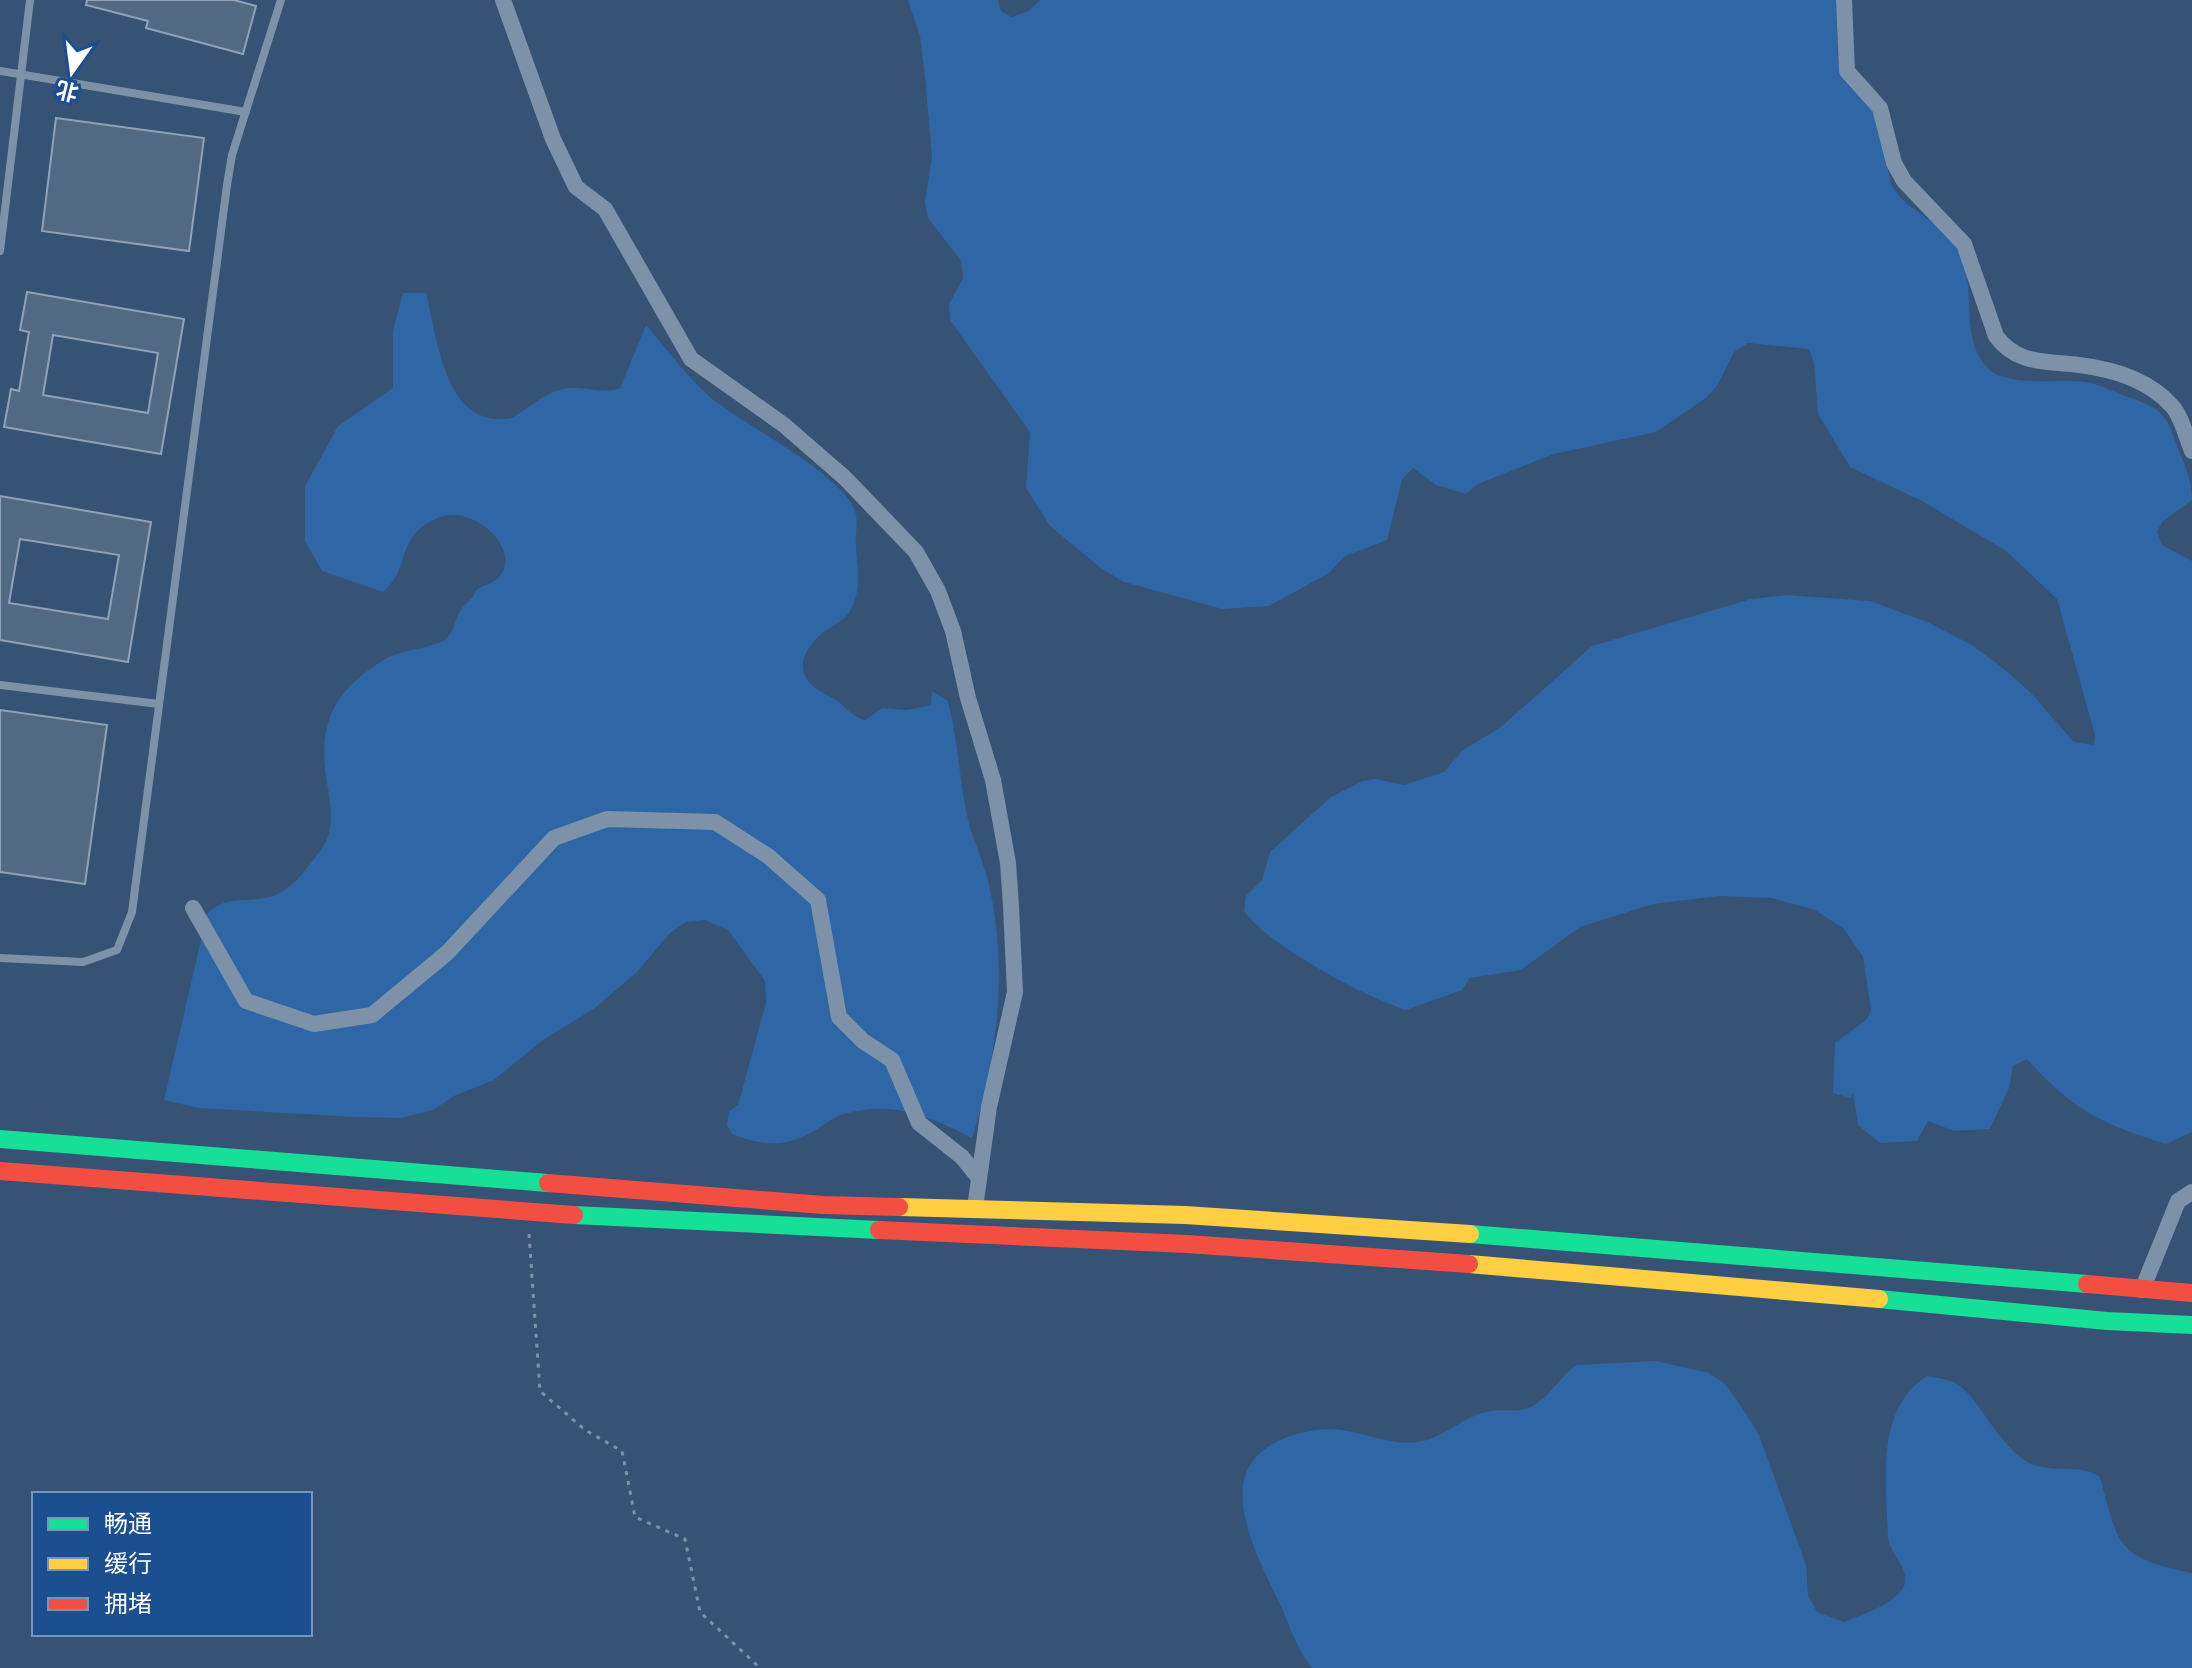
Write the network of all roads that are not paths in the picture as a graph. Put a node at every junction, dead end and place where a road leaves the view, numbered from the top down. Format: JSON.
{"nodes":[{"id":1,"x":30,"y":0,"type":"edge"},
{"id":2,"x":281,"y":0,"type":"edge"},
{"id":3,"x":503,"y":0,"type":"edge"},
{"id":4,"x":1844,"y":0,"type":"edge"},
{"id":5,"x":0,"y":71,"type":"edge"},
{"id":6,"x":19,"y":75,"type":"junction"},
{"id":7,"x":246,"y":112,"type":"junction"},
{"id":8,"x":0,"y":251,"type":"edge"},
{"id":9,"x":2192,"y":451,"type":"edge"},
{"id":10,"x":0,"y":685,"type":"edge"},
{"id":11,"x":159,"y":704,"type":"junction"},
{"id":12,"x":193,"y":908,"type":"dead end"},
{"id":13,"x":0,"y":958,"type":"edge"},
{"id":14,"x":0,"y":1139,"type":"edge"},
{"id":15,"x":0,"y":1171,"type":"edge"},
{"id":16,"x":979,"y":1178,"type":"junction"},
{"id":17,"x":2192,"y":1192,"type":"edge"},
{"id":18,"x":975,"y":1208,"type":"junction"},
{"id":19,"x":2142,"y":1290,"type":"junction"},
{"id":20,"x":2192,"y":1293,"type":"edge"},
{"id":21,"x":2192,"y":1325,"type":"edge"}],
"edges":[{"from":1,"to":6,"type":"lane"},
{"from":2,"to":7,"type":"lane"},
{"from":3,"to":16,"type":"street"},
{"from":4,"to":9,"type":"street"},
{"from":5,"to":6,"type":"lane"},
{"from":6,"to":7,"type":"lane"},
{"from":6,"to":8,"type":"lane"},
{"from":7,"to":11,"type":"lane"},
{"from":10,"to":11,"type":"lane"},
{"from":11,"to":13,"type":"lane"},
{"from":12,"to":16,"type":"street"},
{"from":14,"to":18,"type":"main road"},
{"from":15,"to":21,"type":"main road"},
{"from":16,"to":18,"type":"street"},
{"from":17,"to":19,"type":"street"},
{"from":18,"to":19,"type":"main road"},
{"from":19,"to":20,"type":"main road"}]}
